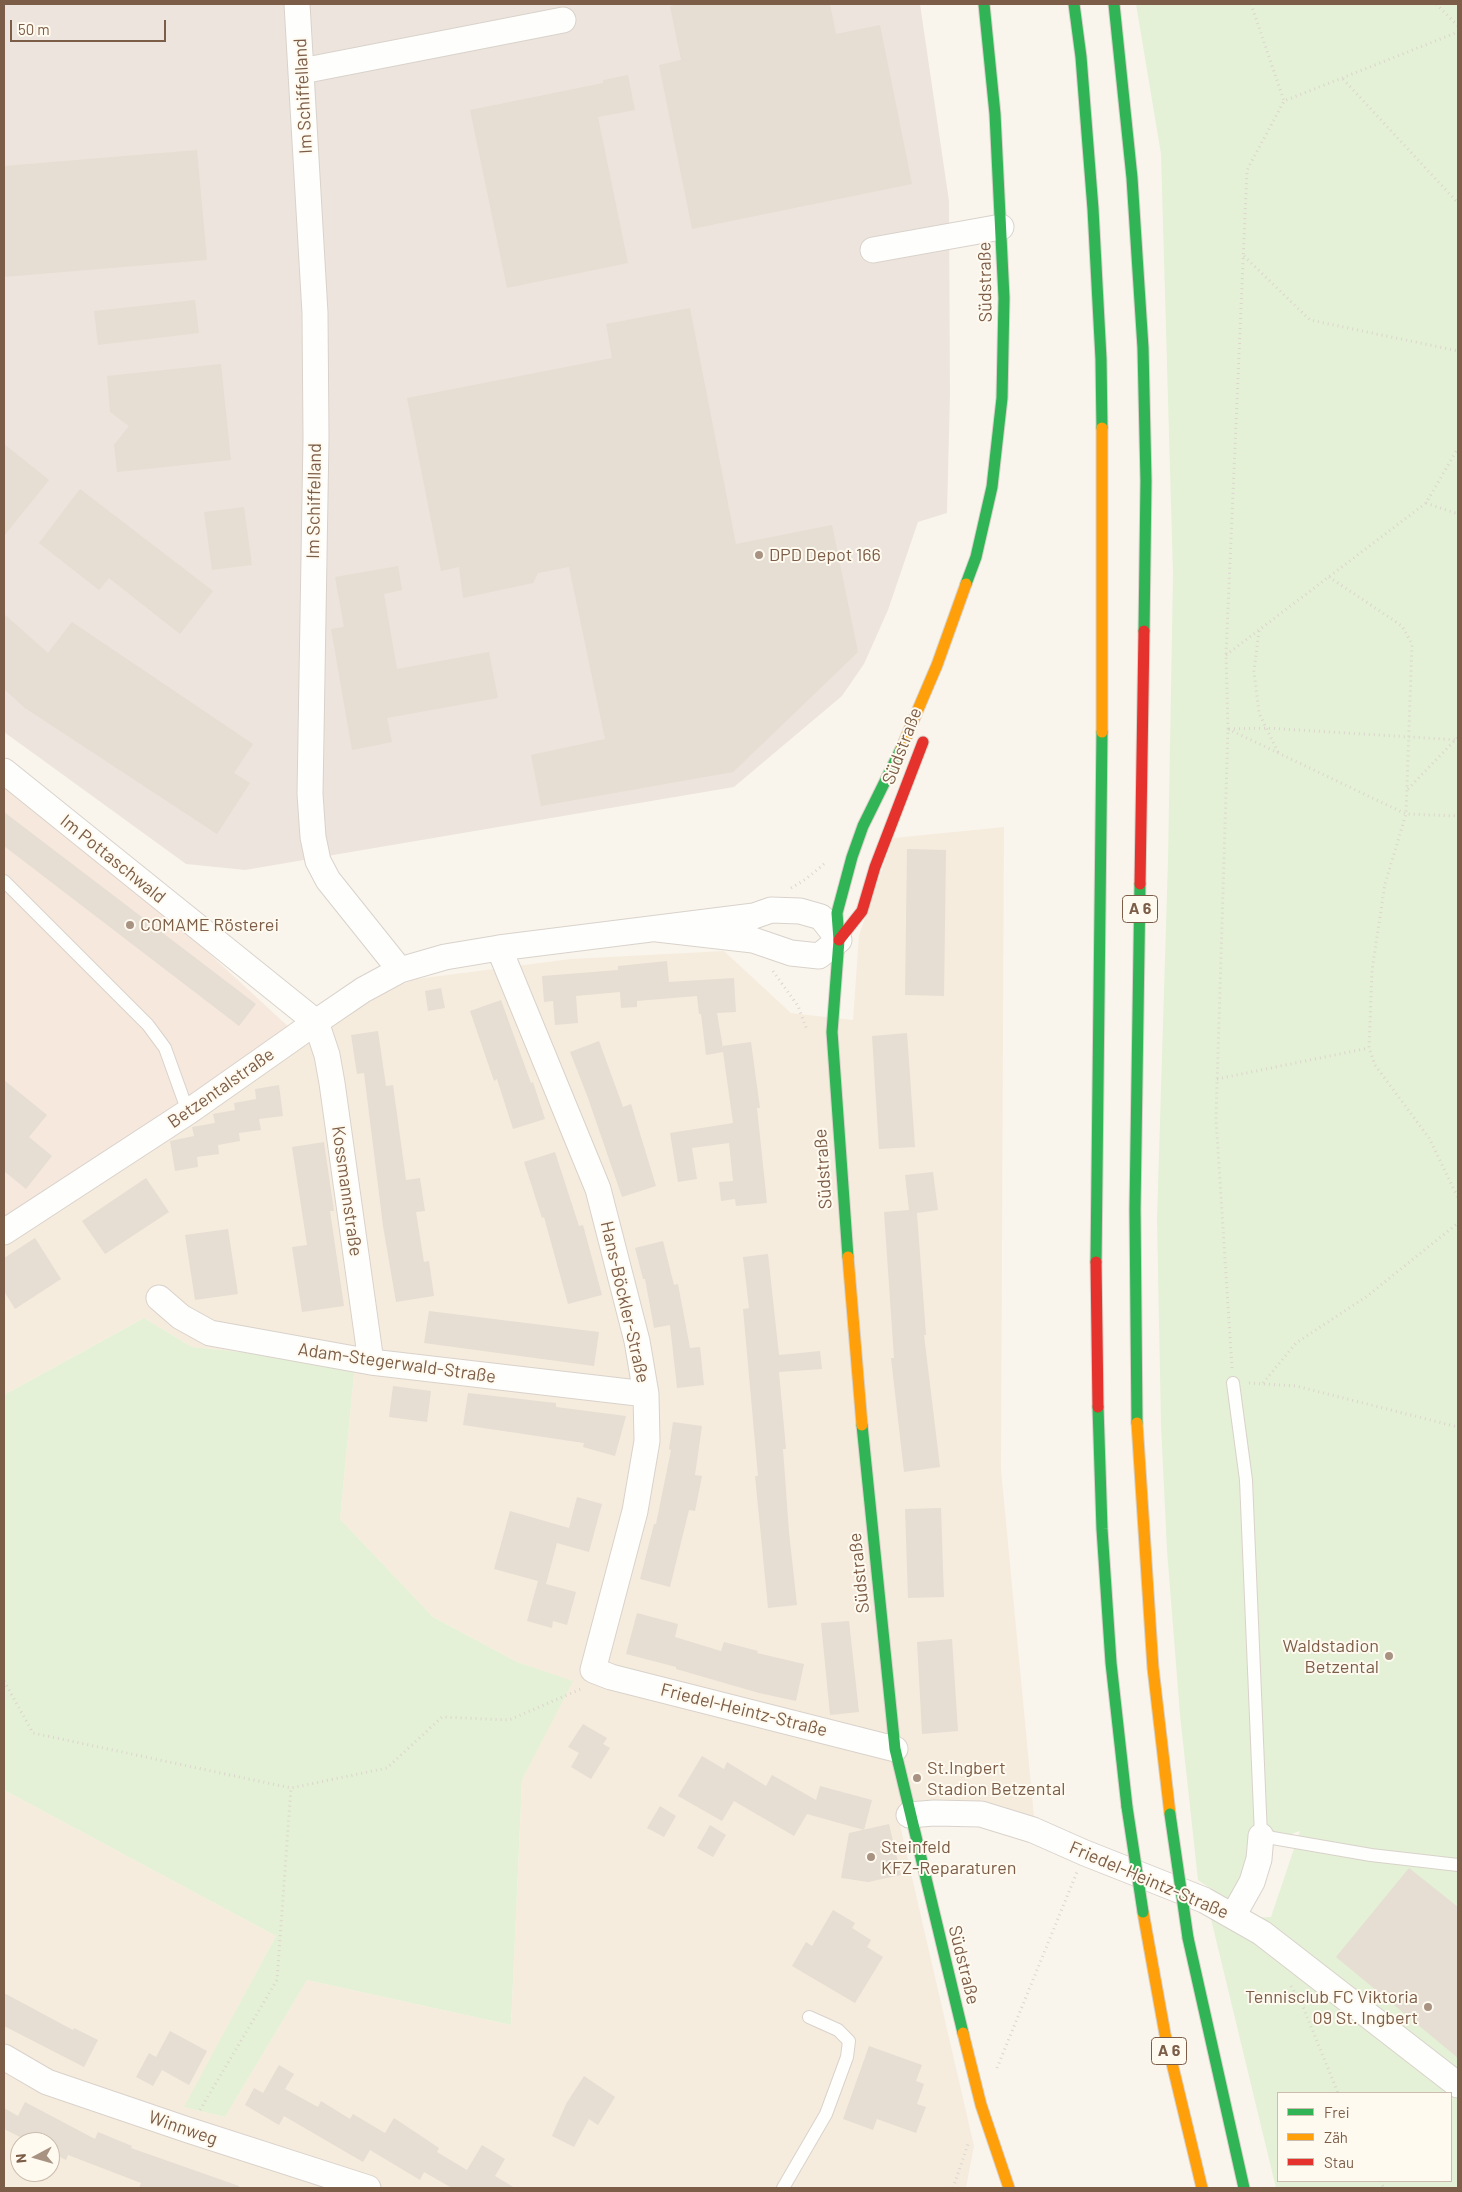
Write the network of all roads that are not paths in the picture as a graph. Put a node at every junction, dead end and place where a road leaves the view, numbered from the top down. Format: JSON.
{"nodes":[{"id":1,"x":297,"y":4,"type":"edge"},
{"id":2,"x":984,"y":4,"type":"edge"},
{"id":3,"x":1074,"y":4,"type":"edge"},
{"id":4,"x":1114,"y":4,"type":"edge"},
{"id":5,"x":563,"y":20,"type":"dead end"},
{"id":6,"x":302,"y":71,"type":"junction"},
{"id":7,"x":1001,"y":227,"type":"junction"},
{"id":8,"x":873,"y":250,"type":"dead end"},
{"id":9,"x":976,"y":557,"type":"junction"},
{"id":10,"x":975,"y":591,"type":"dead end"},
{"id":11,"x":927,"y":730,"type":"dead end"},
{"id":12,"x":4,"y":771,"type":"edge"},
{"id":13,"x":4,"y":881,"type":"edge"},
{"id":14,"x":657,"y":929,"type":"junction"},
{"id":15,"x":839,"y":940,"type":"junction"},
{"id":16,"x":499,"y":948,"type":"junction"},
{"id":17,"x":400,"y":970,"type":"junction"},
{"id":18,"x":316,"y":1022,"type":"junction"},
{"id":19,"x":188,"y":1112,"type":"junction"},
{"id":20,"x":6,"y":1228,"type":"edge"},
{"id":21,"x":160,"y":1298,"type":"dead end"},
{"id":22,"x":371,"y":1362,"type":"junction"},
{"id":23,"x":1233,"y":1383,"type":"road end"},
{"id":24,"x":646,"y":1394,"type":"junction"},
{"id":25,"x":602,"y":1674,"type":"joint"},
{"id":26,"x":895,"y":1749,"type":"junction"},
{"id":27,"x":909,"y":1815,"type":"junction"},
{"id":28,"x":1261,"y":1836,"type":"junction"},
{"id":29,"x":1458,"y":1865,"type":"edge"},
{"id":30,"x":1233,"y":1916,"type":"junction"},
{"id":31,"x":809,"y":2017,"type":"dead end"},
{"id":32,"x":4,"y":2057,"type":"edge"},
{"id":33,"x":1458,"y":2085,"type":"edge"},
{"id":34,"x":368,"y":2188,"type":"edge"},
{"id":35,"x":783,"y":2188,"type":"edge"},
{"id":36,"x":1009,"y":2188,"type":"edge"},
{"id":37,"x":1202,"y":2188,"type":"edge"},
{"id":38,"x":1244,"y":2188,"type":"edge"}],
"edges":[{"from":1,"to":6,"type":"street","name":"Im Schiffelland"},
{"from":2,"to":7,"type":"main road","name":"Südstraße"},
{"from":3,"to":37,"type":"main road","number":"A 6","bridge":true},
{"from":4,"to":38,"type":"main road","number":"A 6","bridge":true},
{"from":5,"to":6,"type":"street"},
{"from":6,"to":17,"type":"street","name":"Im Schiffelland"},
{"from":7,"to":8,"type":"street"},
{"from":7,"to":9,"type":"main road","name":"Südstraße"},
{"from":9,"to":10,"type":"main road","name":"Südstraße"},
{"from":9,"to":15,"type":"main road","name":"Südstraße"},
{"from":11,"to":15,"type":"main road","name":"Südstraße"},
{"from":12,"to":18,"type":"street","name":"Im Pottaschwald"},
{"from":13,"to":19,"type":"lane"},
{"from":14,"to":15,"type":"street"},
{"from":14,"to":15,"type":"street"},
{"from":14,"to":16,"type":"street","name":"Betzentalstraße"},
{"from":15,"to":26,"type":"main road","name":"Südstraße"},
{"from":16,"to":17,"type":"street","name":"Betzentalstraße"},
{"from":16,"to":24,"type":"street","name":"Hans-Böckler-Straße"},
{"from":17,"to":18,"type":"street","name":"Betzentalstraße"},
{"from":18,"to":19,"type":"street","name":"Betzentalstraße"},
{"from":18,"to":22,"type":"street","name":"Kossmannstraße"},
{"from":19,"to":20,"type":"street","name":"Betzentalstraße"},
{"from":21,"to":22,"type":"street","name":"Adam-Stegerwald-Straße"},
{"from":22,"to":24,"type":"street","name":"Adam-Stegerwald-Straße"},
{"from":23,"to":28,"type":"lane"},
{"from":24,"to":25,"type":"street","name":"Hans-Böckler-Straße"},
{"from":25,"to":26,"type":"street","name":"Friedel-Heintz-Straße"},
{"from":26,"to":27,"type":"main road","name":"Südstraße"},
{"from":27,"to":30,"type":"street","name":"Friedel-Heintz-Straße"},
{"from":27,"to":36,"type":"main road","name":"Südstraße"},
{"from":28,"to":29,"type":"lane"},
{"from":28,"to":30,"type":"street"},
{"from":30,"to":33,"type":"street","name":"Friedel-Heintz-Straße"},
{"from":31,"to":35,"type":"lane"},
{"from":32,"to":34,"type":"street","name":"Winnweg"}]}
